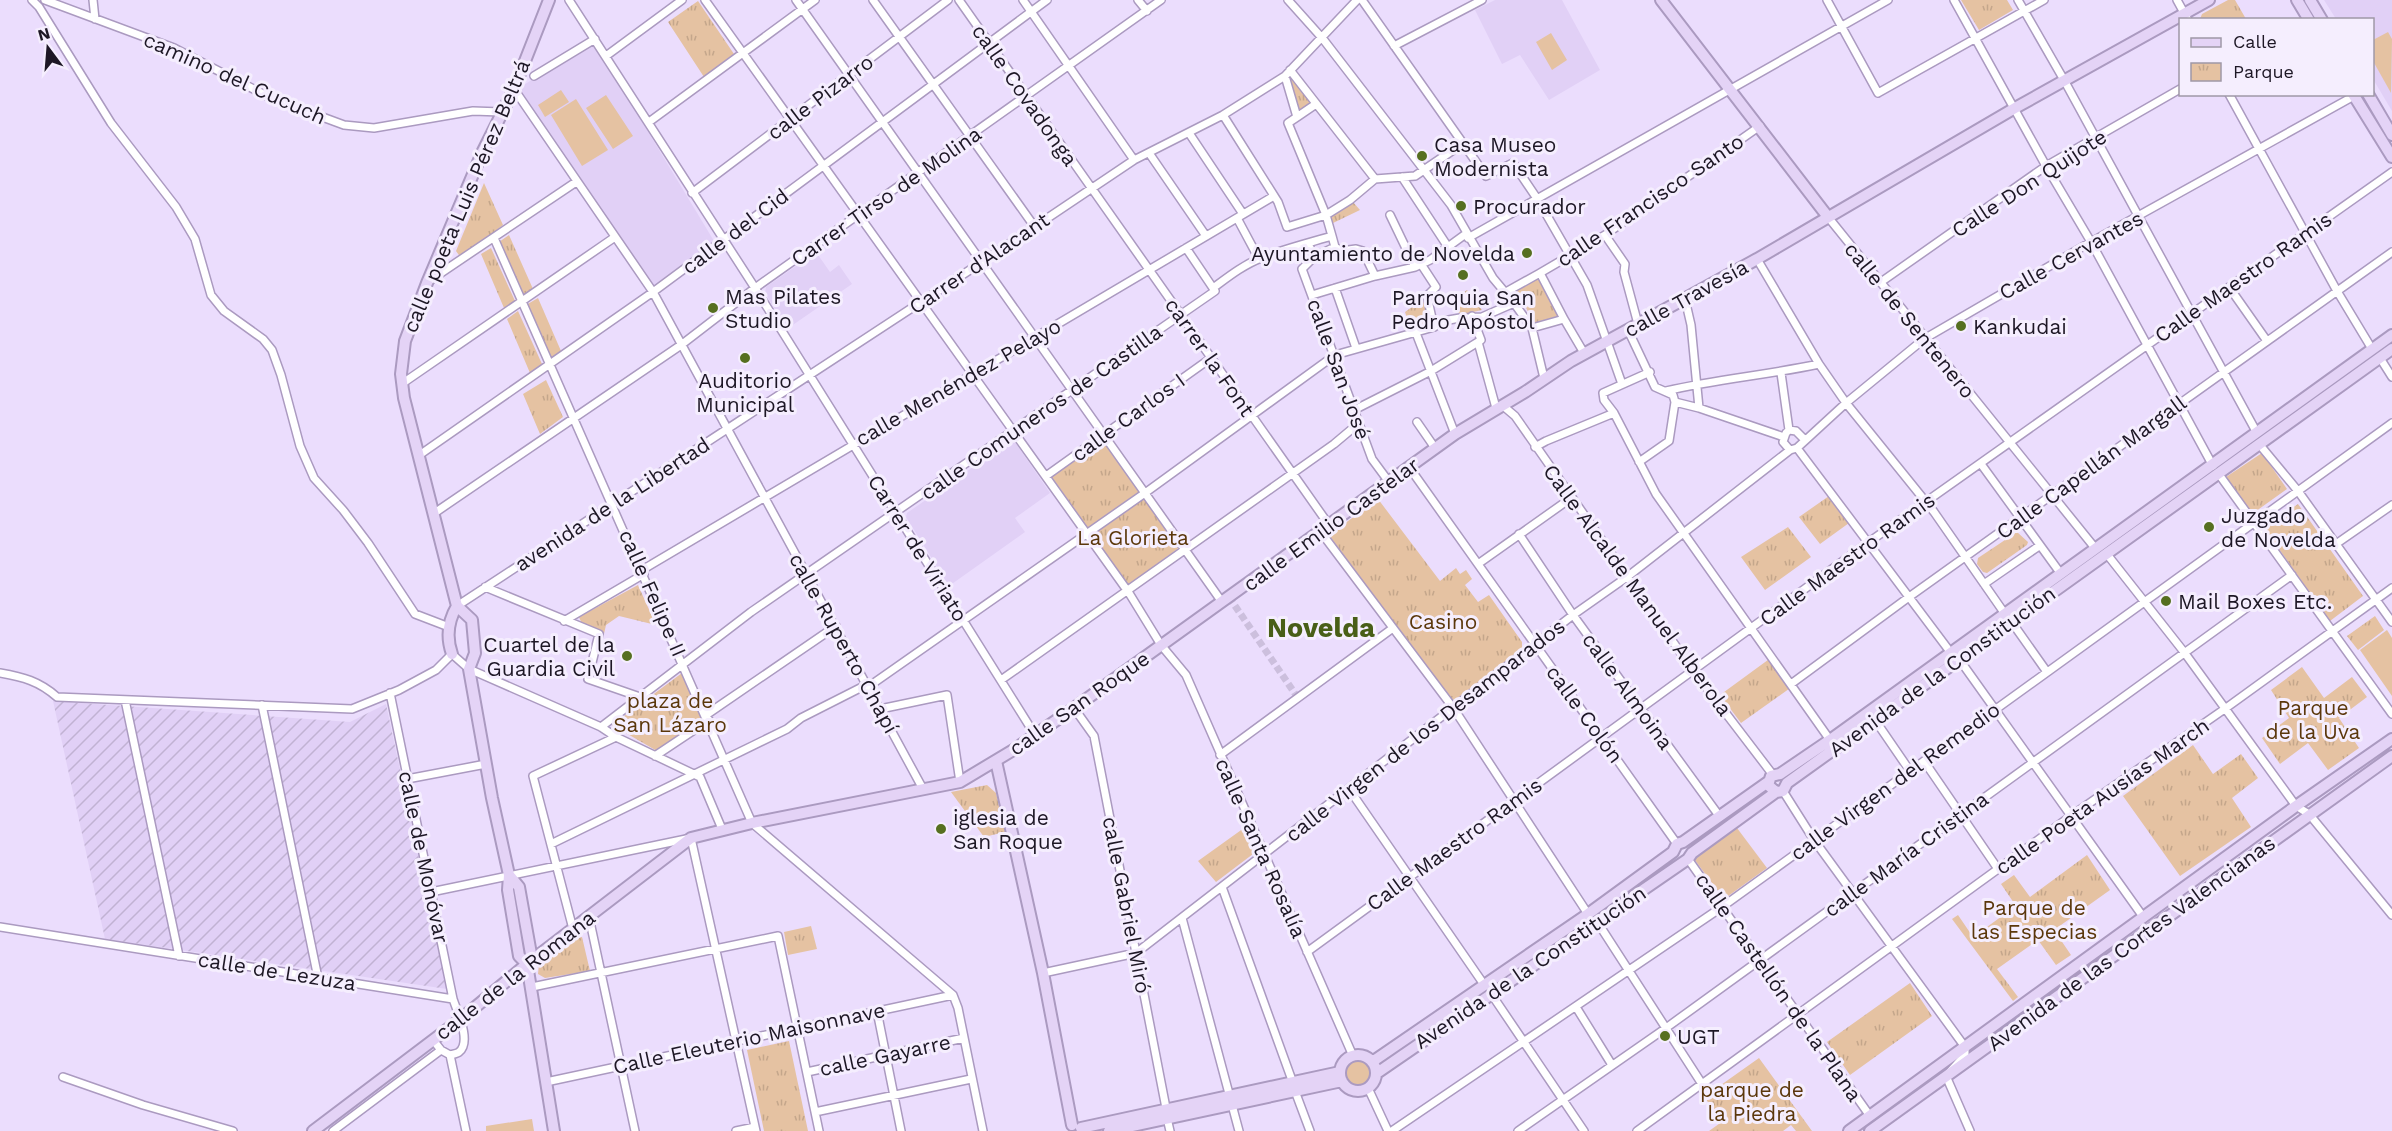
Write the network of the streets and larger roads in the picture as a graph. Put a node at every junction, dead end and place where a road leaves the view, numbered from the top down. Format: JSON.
{"nodes":[{"id":1,"x":32,"y":0,"type":"edge"},
{"id":2,"x":45,"y":0,"type":"edge"},
{"id":3,"x":93,"y":0,"type":"edge"},
{"id":4,"x":549,"y":0,"type":"edge"},
{"id":5,"x":569,"y":0,"type":"edge"},
{"id":6,"x":682,"y":0,"type":"edge"},
{"id":7,"x":705,"y":0,"type":"edge"},
{"id":8,"x":796,"y":0,"type":"edge"},
{"id":9,"x":815,"y":0,"type":"edge"},
{"id":10,"x":873,"y":0,"type":"edge"},
{"id":11,"x":948,"y":0,"type":"edge"},
{"id":12,"x":958,"y":0,"type":"edge"},
{"id":13,"x":1023,"y":0,"type":"edge"},
{"id":14,"x":1047,"y":0,"type":"edge"},
{"id":15,"x":1138,"y":0,"type":"edge"},
{"id":16,"x":1161,"y":0,"type":"edge"},
{"id":17,"x":1288,"y":0,"type":"edge"},
{"id":18,"x":1360,"y":0,"type":"edge"},
{"id":19,"x":1482,"y":0,"type":"edge"},
{"id":20,"x":1661,"y":0,"type":"edge"},
{"id":21,"x":1827,"y":0,"type":"edge"},
{"id":22,"x":1888,"y":0,"type":"edge"},
{"id":23,"x":1954,"y":0,"type":"edge"},
{"id":24,"x":2018,"y":0,"type":"edge"},
{"id":25,"x":2044,"y":0,"type":"edge"},
{"id":26,"x":2177,"y":0,"type":"edge"},
{"id":27,"x":2209,"y":0,"type":"edge"},
{"id":28,"x":2297,"y":0,"type":"edge"},
{"id":29,"x":2310,"y":0,"type":"edge"},
{"id":30,"x":803,"y":9,"type":"junction"},
{"id":31,"x":1031,"y":11,"type":"junction"},
{"id":32,"x":1147,"y":11,"type":"junction"},
{"id":33,"x":2024,"y":11,"type":"junction"},
{"id":34,"x":2186,"y":17,"type":"edge"},
{"id":35,"x":2305,"y":18,"type":"edge"},
{"id":36,"x":2321,"y":18,"type":"edge"},
{"id":37,"x":95,"y":19,"type":"junction"},
{"id":38,"x":2179,"y":21,"type":"edge"},
{"id":39,"x":1841,"y":26,"type":"junction"},
{"id":40,"x":899,"y":38,"type":"junction"},
{"id":41,"x":595,"y":39,"type":"junction"},
{"id":42,"x":1323,"y":39,"type":"junction"},
{"id":43,"x":1976,"y":39,"type":"junction"},
{"id":44,"x":987,"y":43,"type":"junction"},
{"id":45,"x":1394,"y":46,"type":"junction"},
{"id":46,"x":745,"y":52,"type":"junction"},
{"id":47,"x":606,"y":56,"type":"junction"},
{"id":48,"x":1069,"y":66,"type":"junction"},
{"id":49,"x":1288,"y":73,"type":"junction"},
{"id":50,"x":534,"y":76,"type":"dead end"},
{"id":51,"x":848,"y":76,"type":"junction"},
{"id":52,"x":2064,"y":80,"type":"junction"},
{"id":53,"x":931,"y":84,"type":"junction"},
{"id":54,"x":514,"y":89,"type":"junction"},
{"id":55,"x":1730,"y":89,"type":"junction"},
{"id":56,"x":2179,"y":90,"type":"edge"},
{"id":57,"x":2230,"y":96,"type":"edge"},
{"id":58,"x":2352,"y":96,"type":"edge"},
{"id":59,"x":2355,"y":96,"type":"edge"},
{"id":60,"x":2369,"y":96,"type":"edge"},
{"id":61,"x":1026,"y":97,"type":"junction"},
{"id":62,"x":1316,"y":104,"type":"junction"},
{"id":63,"x":2015,"y":108,"type":"junction"},
{"id":64,"x":501,"y":112,"type":"junction"},
{"id":65,"x":1223,"y":115,"type":"junction"},
{"id":66,"x":1297,"y":117,"type":"junction"},
{"id":67,"x":792,"y":119,"type":"junction"},
{"id":68,"x":881,"y":121,"type":"junction"},
{"id":69,"x":649,"y":122,"type":"junction"},
{"id":70,"x":1760,"y":126,"type":"junction"},
{"id":71,"x":1189,"y":133,"type":"junction"},
{"id":72,"x":2392,"y":135,"type":"edge"},
{"id":73,"x":969,"y":136,"type":"junction"},
{"id":74,"x":2094,"y":138,"type":"junction"},
{"id":75,"x":1462,"y":144,"type":"junction"},
{"id":76,"x":2260,"y":150,"type":"junction"},
{"id":77,"x":1149,"y":153,"type":"junction"},
{"id":78,"x":2392,"y":157,"type":"edge"},
{"id":79,"x":1134,"y":160,"type":"junction"},
{"id":80,"x":825,"y":164,"type":"junction"},
{"id":81,"x":2046,"y":166,"type":"junction"},
{"id":82,"x":1423,"y":169,"type":"junction"},
{"id":83,"x":2392,"y":172,"type":"edge"},
{"id":84,"x":918,"y":173,"type":"junction"},
{"id":85,"x":1402,"y":177,"type":"junction"},
{"id":86,"x":1375,"y":179,"type":"junction"},
{"id":87,"x":576,"y":182,"type":"junction"},
{"id":88,"x":1091,"y":190,"type":"junction"},
{"id":89,"x":692,"y":193,"type":"junction"},
{"id":90,"x":1274,"y":196,"type":"junction"},
{"id":91,"x":1538,"y":200,"type":"junction"},
{"id":92,"x":860,"y":214,"type":"junction"},
{"id":93,"x":1326,"y":215,"type":"junction"},
{"id":94,"x":1389,"y":215,"type":"dead end"},
{"id":95,"x":1240,"y":216,"type":"junction"},
{"id":96,"x":1828,"y":217,"type":"junction"},
{"id":97,"x":2139,"y":217,"type":"junction"},
{"id":98,"x":1034,"y":226,"type":"junction"},
{"id":99,"x":2306,"y":233,"type":"junction"},
{"id":100,"x":1605,"y":235,"type":"junction"},
{"id":101,"x":1206,"y":236,"type":"junction"},
{"id":102,"x":1332,"y":236,"type":"junction"},
{"id":103,"x":1468,"y":236,"type":"junction"},
{"id":104,"x":615,"y":237,"type":"junction"},
{"id":105,"x":494,"y":238,"type":"junction"},
{"id":106,"x":723,"y":240,"type":"junction"},
{"id":107,"x":2091,"y":242,"type":"junction"},
{"id":108,"x":1308,"y":243,"type":"junction"},
{"id":109,"x":1335,"y":247,"type":"junction"},
{"id":110,"x":1448,"y":247,"type":"junction"},
{"id":111,"x":1186,"y":248,"type":"junction"},
{"id":112,"x":2392,"y":252,"type":"edge"},
{"id":113,"x":1570,"y":255,"type":"junction"},
{"id":114,"x":1314,"y":257,"type":"junction"},
{"id":115,"x":1259,"y":259,"type":"junction"},
{"id":116,"x":1757,"y":259,"type":"junction"},
{"id":117,"x":982,"y":262,"type":"junction"},
{"id":118,"x":1418,"y":266,"type":"junction"},
{"id":119,"x":1148,"y":270,"type":"junction"},
{"id":120,"x":1540,"y":273,"type":"junction"},
{"id":121,"x":1375,"y":276,"type":"junction"},
{"id":122,"x":1881,"y":282,"type":"junction"},
{"id":123,"x":427,"y":283,"type":"junction"},
{"id":124,"x":2229,"y":287,"type":"junction"},
{"id":125,"x":755,"y":288,"type":"junction"},
{"id":126,"x":1335,"y":288,"type":"junction"},
{"id":127,"x":1214,"y":289,"type":"junction"},
{"id":128,"x":2337,"y":291,"type":"junction"},
{"id":129,"x":652,"y":292,"type":"junction"},
{"id":130,"x":1504,"y":293,"type":"junction"},
{"id":131,"x":1312,"y":295,"type":"junction"},
{"id":132,"x":1685,"y":299,"type":"junction"},
{"id":133,"x":521,"y":302,"type":"junction"},
{"id":134,"x":922,"y":302,"type":"junction"},
{"id":135,"x":1514,"y":303,"type":"junction"},
{"id":136,"x":2192,"y":314,"type":"junction"},
{"id":137,"x":1180,"y":315,"type":"junction"},
{"id":138,"x":1472,"y":316,"type":"junction"},
{"id":139,"x":1564,"y":319,"type":"junction"},
{"id":140,"x":1434,"y":327,"type":"junction"},
{"id":141,"x":1633,"y":327,"type":"junction"},
{"id":142,"x":1532,"y":328,"type":"junction"},
{"id":143,"x":1416,"y":333,"type":"junction"},
{"id":144,"x":2392,"y":335,"type":"edge"},
{"id":145,"x":1035,"y":337,"type":"junction"},
{"id":146,"x":1924,"y":339,"type":"junction"},
{"id":147,"x":2267,"y":341,"type":"junction"},
{"id":148,"x":1478,"y":342,"type":"junction"},
{"id":149,"x":1606,"y":342,"type":"junction"},
{"id":150,"x":681,"y":345,"type":"junction"},
{"id":151,"x":2146,"y":346,"type":"junction"},
{"id":152,"x":1356,"y":348,"type":"junction"},
{"id":153,"x":2372,"y":349,"type":"junction"},
{"id":154,"x":2392,"y":349,"type":"edge"},
{"id":155,"x":1584,"y":353,"type":"junction"},
{"id":156,"x":1335,"y":355,"type":"junction"},
{"id":157,"x":1211,"y":358,"type":"junction"},
{"id":158,"x":2380,"y":358,"type":"junction"},
{"id":159,"x":1819,"y":364,"type":"junction"},
{"id":160,"x":550,"y":366,"type":"junction"},
{"id":161,"x":1431,"y":371,"type":"junction"},
{"id":162,"x":1650,"y":372,"type":"junction"},
{"id":163,"x":1781,"y":373,"type":"junction"},
{"id":164,"x":2223,"y":373,"type":"junction"},
{"id":165,"x":972,"y":374,"type":"junction"},
{"id":166,"x":810,"y":375,"type":"junction"},
{"id":167,"x":2392,"y":377,"type":"edge"},
{"id":168,"x":1544,"y":378,"type":"junction"},
{"id":169,"x":403,"y":383,"type":"junction"},
{"id":170,"x":1622,"y":384,"type":"junction"},
{"id":171,"x":1696,"y":384,"type":"junction"},
{"id":172,"x":1072,"y":391,"type":"junction"},
{"id":173,"x":1666,"y":391,"type":"junction"},
{"id":174,"x":1525,"y":392,"type":"junction"},
{"id":175,"x":1675,"y":402,"type":"junction"},
{"id":176,"x":1846,"y":403,"type":"junction"},
{"id":177,"x":2178,"y":404,"type":"junction"},
{"id":178,"x":1499,"y":407,"type":"junction"},
{"id":179,"x":1699,"y":408,"type":"junction"},
{"id":180,"x":1354,"y":410,"type":"junction"},
{"id":181,"x":1614,"y":413,"type":"junction"},
{"id":182,"x":1251,"y":414,"type":"junction"},
{"id":183,"x":1515,"y":416,"type":"junction"},
{"id":184,"x":574,"y":419,"type":"junction"},
{"id":185,"x":1417,"y":422,"type":"dead end"},
{"id":186,"x":1359,"y":423,"type":"junction"},
{"id":187,"x":2392,"y":423,"type":"edge"},
{"id":188,"x":728,"y":429,"type":"junction"},
{"id":189,"x":1789,"y":430,"type":"junction"},
{"id":190,"x":1014,"y":431,"type":"junction"},
{"id":191,"x":1103,"y":434,"type":"junction"},
{"id":192,"x":1455,"y":434,"type":"junction"},
{"id":193,"x":1784,"y":437,"type":"junction"},
{"id":194,"x":2258,"y":438,"type":"junction"},
{"id":195,"x":1804,"y":439,"type":"junction"},
{"id":196,"x":853,"y":444,"type":"junction"},
{"id":197,"x":2010,"y":444,"type":"junction"},
{"id":198,"x":1535,"y":447,"type":"junction"},
{"id":199,"x":1436,"y":448,"type":"junction"},
{"id":200,"x":1794,"y":449,"type":"junction"},
{"id":201,"x":418,"y":456,"type":"junction"},
{"id":202,"x":1639,"y":462,"type":"junction"},
{"id":203,"x":1981,"y":464,"type":"junction"},
{"id":204,"x":1409,"y":467,"type":"junction"},
{"id":205,"x":2215,"y":469,"type":"junction"},
{"id":206,"x":1292,"y":472,"type":"junction"},
{"id":207,"x":1046,"y":476,"type":"junction"},
{"id":208,"x":1389,"y":482,"type":"junction"},
{"id":209,"x":2298,"y":491,"type":"junction"},
{"id":210,"x":1145,"y":493,"type":"junction"},
{"id":211,"x":764,"y":496,"type":"junction"},
{"id":212,"x":2052,"y":496,"type":"junction"},
{"id":213,"x":1571,"y":498,"type":"junction"},
{"id":214,"x":613,"y":503,"type":"junction"},
{"id":215,"x":1926,"y":503,"type":"junction"},
{"id":216,"x":2392,"y":505,"type":"edge"},
{"id":217,"x":896,"y":513,"type":"junction"},
{"id":218,"x":433,"y":514,"type":"junction"},
{"id":219,"x":2019,"y":520,"type":"junction"},
{"id":220,"x":2253,"y":523,"type":"junction"},
{"id":221,"x":1325,"y":528,"type":"junction"},
{"id":222,"x":1086,"y":533,"type":"junction"},
{"id":223,"x":1684,"y":533,"type":"junction"},
{"id":224,"x":1519,"y":534,"type":"junction"},
{"id":225,"x":1869,"y":542,"type":"junction"},
{"id":226,"x":2336,"y":544,"type":"junction"},
{"id":227,"x":2039,"y":546,"type":"junction"},
{"id":228,"x":1185,"y":550,"type":"junction"},
{"id":229,"x":2099,"y":552,"type":"junction"},
{"id":230,"x":1966,"y":557,"type":"junction"},
{"id":231,"x":1478,"y":564,"type":"junction"},
{"id":232,"x":643,"y":572,"type":"junction"},
{"id":233,"x":2061,"y":574,"type":"junction"},
{"id":234,"x":807,"y":575,"type":"junction"},
{"id":235,"x":2292,"y":575,"type":"junction"},
{"id":236,"x":1627,"y":577,"type":"junction"},
{"id":237,"x":1984,"y":584,"type":"junction"},
{"id":238,"x":485,"y":587,"type":"junction"},
{"id":239,"x":2392,"y":588,"type":"edge"},
{"id":240,"x":1128,"y":591,"type":"junction"},
{"id":241,"x":1909,"y":597,"type":"junction"},
{"id":242,"x":2376,"y":600,"type":"junction"},
{"id":243,"x":2144,"y":601,"type":"junction"},
{"id":244,"x":1222,"y":602,"type":"junction"},
{"id":245,"x":457,"y":606,"type":"junction"},
{"id":246,"x":1573,"y":615,"type":"junction"},
{"id":247,"x":2008,"y":618,"type":"junction"},
{"id":248,"x":963,"y":620,"type":"junction"},
{"id":249,"x":564,"y":621,"type":"junction"},
{"id":250,"x":2392,"y":622,"type":"edge"},
{"id":251,"x":836,"y":626,"type":"junction"},
{"id":252,"x":449,"y":627,"type":"junction"},
{"id":253,"x":1752,"y":627,"type":"junction"},
{"id":254,"x":1393,"y":628,"type":"junction"},
{"id":255,"x":2332,"y":632,"type":"junction"},
{"id":256,"x":1161,"y":645,"type":"junction"},
{"id":257,"x":1536,"y":646,"type":"junction"},
{"id":258,"x":2184,"y":652,"type":"junction"},
{"id":259,"x":452,"y":654,"type":"junction"},
{"id":260,"x":1955,"y":656,"type":"junction"},
{"id":261,"x":683,"y":663,"type":"junction"},
{"id":262,"x":469,"y":669,"type":"junction"},
{"id":263,"x":1692,"y":669,"type":"junction"},
{"id":264,"x":2047,"y":672,"type":"junction"},
{"id":265,"x":0,"y":673,"type":"edge"},
{"id":266,"x":1001,"y":680,"type":"junction"},
{"id":267,"x":1791,"y":684,"type":"junction"},
{"id":268,"x":868,"y":686,"type":"junction"},
{"id":269,"x":390,"y":693,"type":"junction"},
{"id":270,"x":640,"y":697,"type":"junction"},
{"id":271,"x":125,"y":700,"type":"junction"},
{"id":272,"x":262,"y":705,"type":"junction"},
{"id":273,"x":1074,"y":708,"type":"junction"},
{"id":274,"x":1639,"y":708,"type":"junction"},
{"id":275,"x":2226,"y":708,"type":"junction"},
{"id":276,"x":880,"y":709,"type":"junction"},
{"id":277,"x":1454,"y":709,"type":"junction"},
{"id":278,"x":1995,"y":709,"type":"junction"},
{"id":279,"x":2392,"y":714,"type":"edge"},
{"id":280,"x":708,"y":718,"type":"junction"},
{"id":281,"x":1875,"y":720,"type":"junction"},
{"id":282,"x":601,"y":727,"type":"junction"},
{"id":283,"x":1035,"y":735,"type":"junction"},
{"id":284,"x":1601,"y":736,"type":"junction"},
{"id":285,"x":616,"y":737,"type":"junction"},
{"id":286,"x":2392,"y":739,"type":"edge"},
{"id":287,"x":1830,"y":740,"type":"junction"},
{"id":288,"x":1220,"y":755,"type":"junction"},
{"id":289,"x":655,"y":756,"type":"junction"},
{"id":290,"x":2392,"y":756,"type":"edge"},
{"id":291,"x":725,"y":760,"type":"junction"},
{"id":292,"x":996,"y":761,"type":"junction"},
{"id":293,"x":1924,"y":761,"type":"junction"},
{"id":294,"x":2033,"y":762,"type":"junction"},
{"id":295,"x":486,"y":764,"type":"junction"},
{"id":296,"x":1910,"y":771,"type":"junction"},
{"id":297,"x":694,"y":775,"type":"junction"},
{"id":298,"x":407,"y":779,"type":"junction"},
{"id":299,"x":960,"y":782,"type":"junction"},
{"id":300,"x":1778,"y":783,"type":"junction"},
{"id":301,"x":923,"y":789,"type":"junction"},
{"id":302,"x":1350,"y":789,"type":"junction"},
{"id":303,"x":1514,"y":800,"type":"junction"},
{"id":304,"x":2296,"y":806,"type":"junction"},
{"id":305,"x":1960,"y":814,"type":"junction"},
{"id":306,"x":2309,"y":814,"type":"junction"},
{"id":307,"x":2071,"y":816,"type":"junction"},
{"id":308,"x":1719,"y":817,"type":"junction"},
{"id":309,"x":752,"y":823,"type":"junction"},
{"id":310,"x":722,"y":829,"type":"junction"},
{"id":311,"x":691,"y":838,"type":"junction"},
{"id":312,"x":1814,"y":840,"type":"junction"},
{"id":313,"x":551,"y":844,"type":"junction"},
{"id":314,"x":1678,"y":846,"type":"junction"},
{"id":315,"x":1264,"y":855,"type":"junction"},
{"id":316,"x":1688,"y":858,"type":"junction"},
{"id":317,"x":557,"y":866,"type":"junction"},
{"id":318,"x":1998,"y":869,"type":"junction"},
{"id":319,"x":509,"y":874,"type":"junction"},
{"id":320,"x":1409,"y":877,"type":"junction"},
{"id":321,"x":1222,"y":887,"type":"junction"},
{"id":322,"x":431,"y":892,"type":"junction"},
{"id":323,"x":1853,"y":892,"type":"junction"},
{"id":324,"x":1722,"y":907,"type":"junction"},
{"id":325,"x":1588,"y":914,"type":"junction"},
{"id":326,"x":2392,"y":915,"type":"edge"},
{"id":327,"x":589,"y":917,"type":"junction"},
{"id":328,"x":1182,"y":918,"type":"junction"},
{"id":329,"x":2144,"y":918,"type":"junction"},
{"id":330,"x":1598,"y":923,"type":"junction"},
{"id":331,"x":0,"y":927,"type":"edge"},
{"id":332,"x":573,"y":929,"type":"junction"},
{"id":333,"x":1893,"y":945,"type":"junction"},
{"id":334,"x":717,"y":949,"type":"junction"},
{"id":335,"x":1136,"y":952,"type":"junction"},
{"id":336,"x":1307,"y":952,"type":"junction"},
{"id":337,"x":178,"y":956,"type":"junction"},
{"id":338,"x":1759,"y":960,"type":"junction"},
{"id":339,"x":527,"y":964,"type":"junction"},
{"id":340,"x":1629,"y":970,"type":"junction"},
{"id":341,"x":602,"y":972,"type":"junction"},
{"id":342,"x":1043,"y":973,"type":"junction"},
{"id":343,"x":318,"y":978,"type":"junction"},
{"id":344,"x":532,"y":987,"type":"junction"},
{"id":345,"x":1488,"y":990,"type":"junction"},
{"id":346,"x":952,"y":995,"type":"junction"},
{"id":347,"x":453,"y":999,"type":"junction"},
{"id":348,"x":1576,"y":1006,"type":"junction"},
{"id":349,"x":877,"y":1011,"type":"junction"},
{"id":350,"x":1798,"y":1014,"type":"junction"},
{"id":351,"x":461,"y":1019,"type":"junction"},
{"id":352,"x":797,"y":1028,"type":"junction"},
{"id":353,"x":1666,"y":1028,"type":"junction"},
{"id":354,"x":964,"y":1038,"type":"junction"},
{"id":355,"x":433,"y":1040,"type":"junction"},
{"id":356,"x":736,"y":1041,"type":"junction"},
{"id":357,"x":1523,"y":1042,"type":"junction"},
{"id":358,"x":1965,"y":1047,"type":"junction"},
{"id":359,"x":441,"y":1050,"type":"junction"},
{"id":360,"x":886,"y":1054,"type":"junction"},
{"id":361,"x":450,"y":1055,"type":"junction"},
{"id":362,"x":1353,"y":1056,"type":"junction"},
{"id":363,"x":1372,"y":1062,"type":"junction"},
{"id":364,"x":622,"y":1065,"type":"junction"},
{"id":365,"x":1612,"y":1065,"type":"junction"},
{"id":366,"x":807,"y":1072,"type":"junction"},
{"id":367,"x":1377,"y":1073,"type":"junction"},
{"id":368,"x":1341,"y":1076,"type":"junction"},
{"id":369,"x":1946,"y":1076,"type":"junction"},
{"id":370,"x":63,"y":1077,"type":"dead end"},
{"id":371,"x":971,"y":1079,"type":"junction"},
{"id":372,"x":546,"y":1082,"type":"junction"},
{"id":373,"x":1702,"y":1084,"type":"junction"},
{"id":374,"x":1294,"y":1087,"type":"junction"},
{"id":375,"x":1368,"y":1088,"type":"junction"},
{"id":376,"x":894,"y":1096,"type":"junction"},
{"id":377,"x":1563,"y":1099,"type":"junction"},
{"id":378,"x":1231,"y":1100,"type":"junction"},
{"id":379,"x":815,"y":1112,"type":"junction"},
{"id":380,"x":1167,"y":1113,"type":"junction"},
{"id":381,"x":1870,"y":1116,"type":"junction"},
{"id":382,"x":755,"y":1129,"type":"edge"},
{"id":383,"x":1075,"y":1129,"type":"edge"},
{"id":384,"x":233,"y":1131,"type":"edge"},
{"id":385,"x":313,"y":1131,"type":"edge"},
{"id":386,"x":333,"y":1131,"type":"edge"},
{"id":387,"x":466,"y":1131,"type":"edge"},
{"id":388,"x":554,"y":1131,"type":"edge"},
{"id":389,"x":636,"y":1131,"type":"edge"},
{"id":390,"x":736,"y":1131,"type":"edge"},
{"id":391,"x":819,"y":1131,"type":"edge"},
{"id":392,"x":901,"y":1131,"type":"edge"},
{"id":393,"x":983,"y":1131,"type":"edge"},
{"id":394,"x":1109,"y":1131,"type":"edge"},
{"id":395,"x":1170,"y":1131,"type":"edge"},
{"id":396,"x":1239,"y":1131,"type":"edge"},
{"id":397,"x":1310,"y":1131,"type":"edge"},
{"id":398,"x":1390,"y":1131,"type":"edge"},
{"id":399,"x":1518,"y":1131,"type":"edge"},
{"id":400,"x":1584,"y":1131,"type":"edge"},
{"id":401,"x":1637,"y":1131,"type":"edge"},
{"id":402,"x":1849,"y":1131,"type":"edge"},
{"id":403,"x":1870,"y":1131,"type":"edge"},
{"id":404,"x":1970,"y":1131,"type":"edge"}],
"edges":[{"from":1,"to":252,"type":"street"},
{"from":2,"to":37,"type":"street","name":"camino del Cucuch"},
{"from":3,"to":37,"type":"street"},
{"from":4,"to":54,"type":"street","name":"calle poeta Luis Pérez Beltrá"},
{"from":5,"to":41,"type":"street","name":"Carrer de Viriato"},
{"from":6,"to":47,"type":"street"},
{"from":7,"to":46,"type":"street"},
{"from":8,"to":30,"type":"street"},
{"from":9,"to":30,"type":"street"},
{"from":10,"to":40,"type":"street"},
{"from":11,"to":40,"type":"street","name":"calle Pizarro"},
{"from":12,"to":44,"type":"street","name":"calle Covadonga"},
{"from":13,"to":31,"type":"street"},
{"from":14,"to":31,"type":"street","name":"calle del Cid"},
{"from":15,"to":32,"type":"street"},
{"from":16,"to":32,"type":"street","name":"Carrer Tirso de Molina"},
{"from":17,"to":42,"type":"street"},
{"from":18,"to":42,"type":"street","name":"Carrer d'Alacant"},
{"from":18,"to":45,"type":"street"},
{"from":19,"to":45,"type":"street"},
{"from":20,"to":55,"type":"street","name":"calle de Sentenero"},
{"from":21,"to":39,"type":"street"},
{"from":22,"to":39,"type":"street"},
{"from":23,"to":43,"type":"street"},
{"from":24,"to":33,"type":"street"},
{"from":25,"to":33,"type":"street"},
{"from":26,"to":34,"type":"street"},
{"from":27,"to":34,"type":"street","name":"calle Travesía"},
{"from":28,"to":35,"type":"street"},
{"from":29,"to":36,"type":"street"},
{"from":30,"to":46,"type":"street"},
{"from":30,"to":51,"type":"street"},
{"from":31,"to":44,"type":"street","name":"calle del Cid"},
{"from":31,"to":48,"type":"street"},
{"from":32,"to":48,"type":"street","name":"Carrer Tirso de Molina"},
{"from":33,"to":43,"type":"street"},
{"from":33,"to":52,"type":"street"},
{"from":37,"to":64,"type":"street","name":"camino del Cucuch"},
{"from":38,"to":52,"type":"street","name":"calle Travesía"},
{"from":39,"to":43,"type":"street"},
{"from":39,"to":55,"type":"street"},
{"from":40,"to":51,"type":"street","name":"calle Pizarro"},
{"from":40,"to":53,"type":"street"},
{"from":41,"to":47,"type":"street","name":"Carrer de Viriato"},
{"from":41,"to":50,"type":"street"},
{"from":42,"to":49,"type":"street","name":"Carrer d'Alacant"},
{"from":42,"to":82,"type":"street"},
{"from":43,"to":63,"type":"street"},
{"from":44,"to":53,"type":"street","name":"calle del Cid"},
{"from":44,"to":61,"type":"street","name":"calle Covadonga"},
{"from":45,"to":75,"type":"street"},
{"from":46,"to":67,"type":"street"},
{"from":46,"to":69,"type":"street"},
{"from":47,"to":69,"type":"street","name":"Carrer de Viriato"},
{"from":48,"to":61,"type":"street","name":"Carrer Tirso de Molina"},
{"from":48,"to":79,"type":"street"},
{"from":49,"to":62,"type":"street"},
{"from":49,"to":65,"type":"street","name":"Carrer d'Alacant"},
{"from":49,"to":66,"type":"street"},
{"from":51,"to":67,"type":"street","name":"calle Pizarro"},
{"from":51,"to":68,"type":"street"},
{"from":52,"to":63,"type":"street","name":"calle Travesía"},
{"from":52,"to":74,"type":"street"},
{"from":53,"to":68,"type":"street","name":"calle del Cid"},
{"from":53,"to":73,"type":"street"},
{"from":54,"to":64,"type":"street","name":"calle poeta Luis Pérez Beltrá"},
{"from":54,"to":87,"type":"street","name":"calle Ruperto Chapí"},
{"from":55,"to":70,"type":"street","name":"calle de Sentenero"},
{"from":55,"to":91,"type":"street"},
{"from":56,"to":74,"type":"street","name":"Calle Don Quijote"},
{"from":57,"to":76,"type":"street"},
{"from":58,"to":76,"type":"street","name":"Calle Cervantes"},
{"from":59,"to":78,"type":"street"},
{"from":60,"to":72,"type":"street"},
{"from":61,"to":73,"type":"street","name":"Carrer Tirso de Molina"},
{"from":61,"to":88,"type":"street","name":"calle Covadonga"},
{"from":62,"to":66,"type":"street"},
{"from":62,"to":86,"type":"street"},
{"from":63,"to":81,"type":"street"},
{"from":63,"to":96,"type":"street","name":"calle Travesía"},
{"from":64,"to":123,"type":"street","name":"calle poeta Luis Pérez Beltrá"},
{"from":65,"to":71,"type":"street","name":"Carrer d'Alacant"},
{"from":65,"to":90,"type":"street"},
{"from":66,"to":93,"type":"street"},
{"from":67,"to":80,"type":"street"},
{"from":67,"to":89,"type":"street","name":"calle Pizarro"},
{"from":68,"to":80,"type":"street","name":"calle del Cid"},
{"from":68,"to":84,"type":"street"},
{"from":69,"to":89,"type":"street","name":"Carrer de Viriato"},
{"from":70,"to":96,"type":"street","name":"calle de Sentenero"},
{"from":70,"to":100,"type":"street","name":"calle Francisco Santo"},
{"from":71,"to":77,"type":"street","name":"Carrer d'Alacant"},
{"from":71,"to":95,"type":"street"},
{"from":73,"to":84,"type":"street","name":"Carrer Tirso de Molina"},
{"from":73,"to":98,"type":"street"},
{"from":74,"to":81,"type":"street","name":"Calle Don Quijote"},
{"from":74,"to":97,"type":"street"},
{"from":75,"to":82,"type":"street"},
{"from":75,"to":91,"type":"street"},
{"from":76,"to":97,"type":"street","name":"Calle Cervantes"},
{"from":76,"to":99,"type":"street"},
{"from":77,"to":79,"type":"street","name":"Carrer d'Alacant"},
{"from":77,"to":101,"type":"street"},
{"from":79,"to":88,"type":"street","name":"Carrer d'Alacant"},
{"from":80,"to":92,"type":"street"},
{"from":80,"to":106,"type":"street","name":"calle del Cid"},
{"from":81,"to":107,"type":"street"},
{"from":81,"to":122,"type":"street","name":"Calle Don Quijote"},
{"from":82,"to":85,"type":"street"},
{"from":82,"to":103,"type":"street"},
{"from":83,"to":99,"type":"street","name":"Calle Maestro Ramis"},
{"from":84,"to":92,"type":"street","name":"Carrer Tirso de Molina"},
{"from":84,"to":117,"type":"street"},
{"from":85,"to":86,"type":"street"},
{"from":85,"to":110,"type":"street"},
{"from":86,"to":93,"type":"street"},
{"from":87,"to":104,"type":"street","name":"calle Ruperto Chapí"},
{"from":87,"to":105,"type":"street"},
{"from":88,"to":98,"type":"street","name":"Carrer d'Alacant"},
{"from":88,"to":119,"type":"street","name":"carrer la Font"},
{"from":89,"to":106,"type":"street","name":"Carrer de Viriato"},
{"from":90,"to":93,"type":"street"},
{"from":90,"to":95,"type":"street","name":"calle Menéndez Pelayo"},
{"from":91,"to":103,"type":"street"},
{"from":91,"to":113,"type":"street"},
{"from":92,"to":125,"type":"street","name":"Carrer Tirso de Molina"},
{"from":92,"to":134,"type":"street"},
{"from":93,"to":102,"type":"street"},
{"from":94,"to":118,"type":"street"},
{"from":95,"to":101,"type":"street","name":"calle Menéndez Pelayo"},
{"from":95,"to":115,"type":"street"},
{"from":96,"to":116,"type":"street","name":"calle Travesía"},
{"from":96,"to":122,"type":"street","name":"calle de Sentenero"},
{"from":97,"to":107,"type":"street","name":"Calle Cervantes"},
{"from":97,"to":136,"type":"street"},
{"from":98,"to":117,"type":"street","name":"Carrer d'Alacant"},
{"from":99,"to":124,"type":"street","name":"Calle Maestro Ramis"},
{"from":99,"to":128,"type":"street"},
{"from":100,"to":113,"type":"street","name":"calle Francisco Santo"},
{"from":100,"to":141,"type":"street"},
{"from":101,"to":111,"type":"street","name":"calle Menéndez Pelayo"},
{"from":102,"to":108,"type":"street","name":"calle Comuneros de Castilla"},
{"from":102,"to":109,"type":"street"},
{"from":103,"to":110,"type":"street"},
{"from":103,"to":130,"type":"street"},
{"from":104,"to":129,"type":"street","name":"calle Ruperto Chapí"},
{"from":104,"to":133,"type":"street"},
{"from":105,"to":123,"type":"street"},
{"from":105,"to":133,"type":"street","name":"calle Felipe II"},
{"from":106,"to":125,"type":"street","name":"Carrer de Viriato"},
{"from":106,"to":129,"type":"street","name":"calle del Cid"},
{"from":107,"to":146,"type":"street","name":"Calle Cervantes"},
{"from":107,"to":151,"type":"street"},
{"from":108,"to":114,"type":"street"},
{"from":108,"to":115,"type":"street","name":"calle Comuneros de Castilla"},
{"from":109,"to":114,"type":"street"},
{"from":109,"to":121,"type":"street"},
{"from":110,"to":118,"type":"street"},
{"from":111,"to":119,"type":"street","name":"calle Menéndez Pelayo"},
{"from":111,"to":127,"type":"street"},
{"from":112,"to":128,"type":"street","name":"Calle Capellán Margall"},
{"from":113,"to":120,"type":"street","name":"calle Francisco Santo"},
{"from":113,"to":149,"type":"street"},
{"from":114,"to":131,"type":"street","name":"calle San José"},
{"from":115,"to":127,"type":"street","name":"calle Comuneros de Castilla"},
{"from":116,"to":132,"type":"street","name":"calle Travesía"},
{"from":116,"to":159,"type":"street"},
{"from":117,"to":134,"type":"street","name":"Carrer d'Alacant"},
{"from":117,"to":145,"type":"street"},
{"from":118,"to":121,"type":"street"},
{"from":118,"to":140,"type":"street"},
{"from":119,"to":137,"type":"street","name":"carrer la Font"},
{"from":119,"to":145,"type":"street","name":"calle Menéndez Pelayo"},
{"from":120,"to":130,"type":"street","name":"calle Francisco Santo"},
{"from":120,"to":139,"type":"street"},
{"from":121,"to":126,"type":"street"},
{"from":122,"to":146,"type":"street","name":"calle de Sentenero"},
{"from":123,"to":169,"type":"street","name":"calle poeta Luis Pérez Beltrá"},
{"from":124,"to":136,"type":"street","name":"Calle Maestro Ramis"},
{"from":124,"to":147,"type":"street"},
{"from":125,"to":150,"type":"street","name":"Carrer Tirso de Molina"},
{"from":125,"to":166,"type":"street","name":"Carrer de Viriato"},
{"from":126,"to":131,"type":"street"},
{"from":126,"to":152,"type":"street"},
{"from":127,"to":137,"type":"street","name":"calle Comuneros de Castilla"},
{"from":128,"to":147,"type":"street","name":"Calle Capellán Margall"},
{"from":128,"to":153,"type":"street"},
{"from":129,"to":150,"type":"street","name":"calle Ruperto Chapí"},
{"from":129,"to":160,"type":"street","name":"calle del Cid"},
{"from":130,"to":135,"type":"street"},
{"from":131,"to":156,"type":"street","name":"calle San José"},
{"from":132,"to":141,"type":"street","name":"calle Travesía"},
{"from":132,"to":171,"type":"street"},
{"from":133,"to":160,"type":"street","name":"calle Felipe II"},
{"from":133,"to":169,"type":"street"},
{"from":134,"to":165,"type":"street"},
{"from":134,"to":166,"type":"street","name":"Carrer d'Alacant"},
{"from":135,"to":138,"type":"street"},
{"from":135,"to":142,"type":"street"},
{"from":136,"to":151,"type":"street","name":"Calle Maestro Ramis"},
{"from":136,"to":164,"type":"street"},
{"from":137,"to":157,"type":"street","name":"carrer la Font"},
{"from":137,"to":172,"type":"street","name":"calle Comuneros de Castilla"},
{"from":138,"to":140,"type":"street"},
{"from":138,"to":148,"type":"street"},
{"from":139,"to":142,"type":"street"},
{"from":139,"to":155,"type":"street"},
{"from":140,"to":143,"type":"street"},
{"from":141,"to":149,"type":"street","name":"calle Travesía"},
{"from":141,"to":162,"type":"street"},
{"from":142,"to":168,"type":"street"},
{"from":143,"to":152,"type":"street"},
{"from":143,"to":161,"type":"street"},
{"from":144,"to":153,"type":"street","name":"Avenida de la Constitución"},
{"from":145,"to":165,"type":"street","name":"calle Menéndez Pelayo"},
{"from":145,"to":172,"type":"street"},
{"from":146,"to":176,"type":"street","name":"Calle Cervantes"},
{"from":146,"to":197,"type":"street","name":"calle de Sentenero"},
{"from":147,"to":164,"type":"street","name":"Calle Capellán Margall"},
{"from":148,"to":161,"type":"street"},
{"from":148,"to":178,"type":"street"},
{"from":149,"to":155,"type":"street","name":"calle Travesía"},
{"from":149,"to":170,"type":"street"},
{"from":150,"to":184,"type":"street","name":"Carrer Tirso de Molina"},
{"from":150,"to":188,"type":"street","name":"calle Ruperto Chapí"},
{"from":151,"to":177,"type":"street"},
{"from":151,"to":197,"type":"street","name":"Calle Maestro Ramis"},
{"from":152,"to":156,"type":"street"},
{"from":153,"to":194,"type":"street","name":"Avenida de la Constitución"},
{"from":154,"to":158,"type":"street","name":"Avenida de la Constitución"},
{"from":155,"to":168,"type":"street","name":"calle Travesía"},
{"from":156,"to":180,"type":"street","name":"calle San José"},
{"from":156,"to":182,"type":"street"},
{"from":157,"to":182,"type":"street","name":"carrer la Font"},
{"from":157,"to":191,"type":"street","name":"calle Carlos I"},
{"from":158,"to":167,"type":"street"},
{"from":158,"to":194,"type":"street","name":"Avenida de la Constitución"},
{"from":159,"to":163,"type":"street"},
{"from":159,"to":176,"type":"street"},
{"from":160,"to":184,"type":"street","name":"calle Felipe II"},
{"from":160,"to":201,"type":"street","name":"calle del Cid"},
{"from":161,"to":180,"type":"street"},
{"from":161,"to":192,"type":"street"},
{"from":162,"to":170,"type":"street"},
{"from":162,"to":173,"type":"street"},
{"from":163,"to":171,"type":"street"},
{"from":163,"to":189,"type":"street"},
{"from":164,"to":177,"type":"street","name":"Calle Capellán Margall"},
{"from":164,"to":194,"type":"street"},
{"from":165,"to":190,"type":"street"},
{"from":165,"to":196,"type":"street","name":"calle Menéndez Pelayo"},
{"from":166,"to":188,"type":"street","name":"avenida de la Libertad"},
{"from":166,"to":196,"type":"street","name":"Carrer de Viriato"},
{"from":168,"to":174,"type":"street","name":"calle Travesía"},
{"from":169,"to":201,"type":"street","name":"calle poeta Luis Pérez Beltrá"},
{"from":170,"to":181,"type":"street"},
{"from":171,"to":173,"type":"street"},
{"from":171,"to":179,"type":"street"},
{"from":172,"to":190,"type":"street","name":"calle Comuneros de Castilla"},
{"from":172,"to":191,"type":"street"},
{"from":173,"to":175,"type":"street"},
{"from":174,"to":178,"type":"street","name":"calle Emilio Castelar"},
{"from":174,"to":183,"type":"street"},
{"from":175,"to":179,"type":"street"},
{"from":175,"to":202,"type":"street"},
{"from":176,"to":195,"type":"street","name":"Calle Cervantes"},
{"from":176,"to":215,"type":"street"},
{"from":177,"to":205,"type":"street"},
{"from":177,"to":212,"type":"street","name":"Calle Capellán Margall"},
{"from":178,"to":183,"type":"street","name":"Calle Alcalde Manuel Alberola"},
{"from":178,"to":192,"type":"street","name":"calle Emilio Castelar"},
{"from":179,"to":193,"type":"street"},
{"from":180,"to":186,"type":"street","name":"calle San José"},
{"from":181,"to":198,"type":"street"},
{"from":181,"to":202,"type":"street"},
{"from":182,"to":206,"type":"street","name":"carrer la Font"},
{"from":182,"to":210,"type":"street"},
{"from":183,"to":198,"type":"street","name":"Calle Alcalde Manuel Alberola"},
{"from":184,"to":214,"type":"street","name":"calle Felipe II"},
{"from":184,"to":218,"type":"street","name":"Carrer Tirso de Molina"},
{"from":185,"to":199,"type":"street"},
{"from":186,"to":206,"type":"street"},
{"from":186,"to":208,"type":"street","name":"calle San José"},
{"from":187,"to":209,"type":"street","name":"calle Virgen del Remedio"},
{"from":188,"to":211,"type":"street","name":"calle Ruperto Chapí"},
{"from":188,"to":214,"type":"street","name":"avenida de la Libertad"},
{"from":189,"to":193,"type":"street"},
{"from":189,"to":195,"type":"street"},
{"from":190,"to":207,"type":"street"},
{"from":190,"to":217,"type":"street","name":"calle Comuneros de Castilla"},
{"from":191,"to":207,"type":"street","name":"calle Carlos I"},
{"from":191,"to":210,"type":"street"},
{"from":192,"to":199,"type":"street","name":"calle Emilio Castelar"},
{"from":193,"to":200,"type":"street"},
{"from":194,"to":205,"type":"street","name":"Avenida de la Constitución"},
{"from":194,"to":209,"type":"street"},
{"from":195,"to":200,"type":"street","name":"Calle Cervantes"},
{"from":196,"to":211,"type":"street","name":"calle Menéndez Pelayo"},
{"from":196,"to":217,"type":"street","name":"Carrer de Viriato"},
{"from":197,"to":203,"type":"street","name":"Calle Maestro Ramis"},
{"from":197,"to":212,"type":"street","name":"calle de Sentenero"},
{"from":198,"to":213,"type":"street","name":"Calle Alcalde Manuel Alberola"},
{"from":199,"to":204,"type":"street","name":"calle Emilio Castelar"},
{"from":200,"to":223,"type":"street","name":"calle Virgen de los Desamparados"},
{"from":200,"to":225,"type":"street"},
{"from":201,"to":218,"type":"street","name":"calle poeta Luis Pérez Beltrá"},
{"from":202,"to":223,"type":"street"},
{"from":203,"to":215,"type":"street","name":"Calle Maestro Ramis"},
{"from":203,"to":219,"type":"street"},
{"from":204,"to":208,"type":"street","name":"calle Emilio Castelar"},
{"from":204,"to":231,"type":"street","name":"calle Colón"},
{"from":205,"to":220,"type":"street"},
{"from":205,"to":229,"type":"street","name":"Avenida de la Constitución"},
{"from":206,"to":221,"type":"street","name":"carrer la Font"},
{"from":206,"to":228,"type":"street"},
{"from":207,"to":222,"type":"street"},
{"from":208,"to":221,"type":"street","name":"calle Emilio Castelar"},
{"from":209,"to":220,"type":"street","name":"calle Virgen del Remedio"},
{"from":209,"to":226,"type":"street"},
{"from":210,"to":222,"type":"street"},
{"from":210,"to":228,"type":"street"},
{"from":211,"to":232,"type":"street","name":"calle Menéndez Pelayo"},
{"from":211,"to":234,"type":"street","name":"calle Ruperto Chapí"},
{"from":212,"to":219,"type":"street","name":"Calle Capellán Margall"},
{"from":212,"to":229,"type":"street","name":"calle de Sentenero"},
{"from":213,"to":224,"type":"street"},
{"from":213,"to":236,"type":"street","name":"Calle Alcalde Manuel Alberola"},
{"from":214,"to":232,"type":"street","name":"calle Felipe II"},
{"from":214,"to":238,"type":"street","name":"avenida de la Libertad"},
{"from":215,"to":225,"type":"street","name":"Calle Maestro Ramis"},
{"from":215,"to":230,"type":"street"},
{"from":216,"to":226,"type":"street"},
{"from":217,"to":234,"type":"street","name":"calle Comuneros de Castilla"},
{"from":217,"to":248,"type":"street","name":"Carrer de Viriato"},
{"from":218,"to":245,"type":"street","name":"calle poeta Luis Pérez Beltrá"},
{"from":219,"to":227,"type":"street"},
{"from":219,"to":230,"type":"street","name":"Calle Capellán Margall"},
{"from":220,"to":235,"type":"street"},
{"from":220,"to":243,"type":"street","name":"calle Virgen del Remedio"},
{"from":221,"to":244,"type":"street","name":"calle Emilio Castelar"},
{"from":221,"to":254,"type":"street","name":"carrer la Font"},
{"from":222,"to":240,"type":"street"},
{"from":222,"to":248,"type":"street"},
{"from":223,"to":236,"type":"street","name":"calle Virgen de los Desamparados"},
{"from":223,"to":253,"type":"street"},
{"from":224,"to":231,"type":"street"},
{"from":224,"to":246,"type":"street","name":"calle Almoina"},
{"from":225,"to":241,"type":"street"},
{"from":225,"to":253,"type":"street","name":"Calle Maestro Ramis"},
{"from":226,"to":242,"type":"street"},
{"from":227,"to":233,"type":"street"},
{"from":227,"to":237,"type":"street"},
{"from":228,"to":240,"type":"street"},
{"from":228,"to":244,"type":"street"},
{"from":229,"to":233,"type":"street","name":"Avenida de la Constitución"},
{"from":229,"to":243,"type":"street","name":"calle de Sentenero"},
{"from":229,"to":247,"type":"street","name":"Avenida de la Constitución"},
{"from":230,"to":237,"type":"street"},
{"from":230,"to":241,"type":"street","name":"Calle Capellán Margall"},
{"from":231,"to":257,"type":"street","name":"calle Colón"},
{"from":232,"to":249,"type":"street","name":"calle Menéndez Pelayo"},
{"from":232,"to":261,"type":"street","name":"calle Felipe II"},
{"from":233,"to":247,"type":"street","name":"Avenida de la Constitución"},
{"from":234,"to":251,"type":"street","name":"calle Ruperto Chapí"},
{"from":234,"to":261,"type":"street","name":"calle Comuneros de Castilla"},
{"from":235,"to":255,"type":"street"},
{"from":235,"to":258,"type":"street","name":"calle María Cristina"},
{"from":236,"to":246,"type":"street","name":"calle Virgen de los Desamparados"},
{"from":236,"to":263,"type":"street","name":"Calle Alcalde Manuel Alberola"},
{"from":237,"to":247,"type":"street"},
{"from":238,"to":245,"type":"street","name":"avenida de la Libertad"},
{"from":238,"to":249,"type":"street"},
{"from":239,"to":242,"type":"street","name":"calle Poeta Ausías March"},
{"from":240,"to":256,"type":"street","name":"calle Santa Rosalía"},
{"from":240,"to":266,"type":"street"},
{"from":241,"to":260,"type":"street"},
{"from":241,"to":267,"type":"street","name":"Calle Capellán Margall"},
{"from":242,"to":250,"type":"street"},
{"from":242,"to":255,"type":"street","name":"calle Poeta Ausías March"},
{"from":243,"to":258,"type":"street","name":"calle de Sentenero"},
{"from":243,"to":264,"type":"street","name":"calle Virgen del Remedio"},
{"from":244,"to":256,"type":"street","name":"calle Emilio Castelar"},
{"from":245,"to":252,"type":"street"},
{"from":245,"to":262,"type":"street","name":"calle poeta Luis Pérez Beltrá"},
{"from":246,"to":257,"type":"street","name":"calle Virgen de los Desamparados"},
{"from":246,"to":274,"type":"street","name":"calle Almoina"},
{"from":247,"to":260,"type":"street","name":"Avenida de la Constitución"},
{"from":247,"to":264,"type":"street"},
{"from":248,"to":266,"type":"street","name":"Carrer de Viriato"},
{"from":248,"to":268,"type":"street"},
{"from":249,"to":270,"type":"street"},
{"from":251,"to":268,"type":"street","name":"calle Ruperto Chapí"},
{"from":251,"to":280,"type":"street"},
{"from":252,"to":259,"type":"street"},
{"from":253,"to":263,"type":"street","name":"Calle Maestro Ramis"},
{"from":253,"to":267,"type":"street"},
{"from":254,"to":277,"type":"street","name":"carrer la Font"},
{"from":254,"to":288,"type":"street"},
{"from":255,"to":275,"type":"street","name":"calle Poeta Ausías March"},
{"from":255,"to":279,"type":"street"},
{"from":256,"to":273,"type":"street","name":"calle San Roque"},
{"from":256,"to":288,"type":"street","name":"calle Santa Rosalía"},
{"from":257,"to":277,"type":"street","name":"calle Virgen de los Desamparados"},
{"from":257,"to":284,"type":"street","name":"calle Colón"},
{"from":258,"to":275,"type":"street","name":"calle de Sentenero"},
{"from":258,"to":294,"type":"street","name":"calle María Cristina"},
{"from":259,"to":262,"type":"street"},
{"from":259,"to":269,"type":"street"},
{"from":260,"to":278,"type":"street"},
{"from":260,"to":281,"type":"street","name":"Avenida de la Constitución"},
{"from":260,"to":287,"type":"street","name":"Avenida de la Constitución"},
{"from":261,"to":270,"type":"street","name":"calle Comuneros de Castilla"},
{"from":261,"to":280,"type":"street","name":"calle Felipe II"},
{"from":262,"to":282,"type":"street"},
{"from":262,"to":295,"type":"street","name":"calle poeta Luis Pérez Beltrá"},
{"from":263,"to":274,"type":"street","name":"Calle Maestro Ramis"},
{"from":263,"to":300,"type":"street","name":"Calle Alcalde Manuel Alberola"},
{"from":264,"to":278,"type":"street","name":"calle Virgen del Remedio"},
{"from":265,"to":271,"type":"street"},
{"from":266,"to":283,"type":"street","name":"Carrer de Viriato"},
{"from":267,"to":287,"type":"street"},
{"from":268,"to":276,"type":"street","name":"calle Ruperto Chapí"},
{"from":268,"to":291,"type":"street"},
{"from":269,"to":272,"type":"street"},
{"from":269,"to":298,"type":"street","name":"calle de Monóvar"},
{"from":270,"to":282,"type":"street","name":"calle Comuneros de Castilla"},
{"from":271,"to":272,"type":"street"},
{"from":271,"to":337,"type":"street"},
{"from":272,"to":343,"type":"street"},
{"from":273,"to":283,"type":"street","name":"calle San Roque"},
{"from":273,"to":335,"type":"street","name":"calle Gabriel Miró"},
{"from":274,"to":284,"type":"street","name":"Calle Maestro Ramis"},
{"from":274,"to":308,"type":"street","name":"calle Almoina"},
{"from":275,"to":304,"type":"street","name":"calle de Sentenero"},
{"from":275,"to":307,"type":"street","name":"calle Poeta Ausías March"},
{"from":276,"to":299,"type":"street"},
{"from":276,"to":301,"type":"street","name":"calle Ruperto Chapí"},
{"from":277,"to":302,"type":"street","name":"calle Virgen de los Desamparados"},
{"from":277,"to":303,"type":"street","name":"carrer la Font"},
{"from":278,"to":293,"type":"street","name":"calle Virgen del Remedio"},
{"from":278,"to":294,"type":"street"},
{"from":280,"to":289,"type":"street"},
{"from":280,"to":291,"type":"street","name":"calle Felipe II"},
{"from":281,"to":296,"type":"street"},
{"from":281,"to":300,"type":"street","name":"Avenida de la Constitución"},
{"from":282,"to":285,"type":"street"},
{"from":283,"to":292,"type":"street","name":"calle San Roque"},
{"from":284,"to":303,"type":"street","name":"Calle Maestro Ramis"},
{"from":284,"to":314,"type":"street","name":"calle Colón"},
{"from":285,"to":289,"type":"street"},
{"from":285,"to":313,"type":"street"},
{"from":286,"to":304,"type":"street","name":"Avenida de las Cortes Valencianas"},
{"from":287,"to":300,"type":"street","name":"Avenida de la Constitución"},
{"from":288,"to":315,"type":"street","name":"calle Santa Rosalía"},
{"from":289,"to":297,"type":"street"},
{"from":290,"to":306,"type":"street","name":"Avenida de las Cortes Valencianas"},
{"from":291,"to":297,"type":"street"},
{"from":291,"to":309,"type":"street","name":"calle Felipe II"},
{"from":292,"to":299,"type":"street","name":"calle San Roque"},
{"from":292,"to":342,"type":"street"},
{"from":293,"to":296,"type":"street","name":"calle Virgen del Remedio"},
{"from":293,"to":305,"type":"street"},
{"from":294,"to":305,"type":"street","name":"calle María Cristina"},
{"from":294,"to":307,"type":"street"},
{"from":295,"to":298,"type":"street"},
{"from":295,"to":319,"type":"street","name":"calle poeta Luis Pérez Beltrá"},
{"from":296,"to":312,"type":"street","name":"calle Virgen del Remedio"},
{"from":297,"to":310,"type":"street"},
{"from":297,"to":313,"type":"street"},
{"from":298,"to":322,"type":"street","name":"calle de Monóvar"},
{"from":299,"to":301,"type":"street","name":"calle San Roque"},
{"from":300,"to":308,"type":"street","name":"Avenida de la Constitución"},
{"from":300,"to":312,"type":"street","name":"Calle Alcalde Manuel Alberola"},
{"from":300,"to":316,"type":"street","name":"Avenida de la Constitución"},
{"from":301,"to":309,"type":"street","name":"calle de la Romana"},
{"from":302,"to":315,"type":"street","name":"calle Virgen de los Desamparados"},
{"from":302,"to":320,"type":"street"},
{"from":303,"to":320,"type":"street","name":"Calle Maestro Ramis"},
{"from":303,"to":325,"type":"street","name":"carrer la Font"},
{"from":304,"to":306,"type":"street"},
{"from":304,"to":329,"type":"street","name":"Avenida de las Cortes Valencianas"},
{"from":305,"to":318,"type":"street"},
{"from":305,"to":323,"type":"street","name":"calle María Cristina"},
{"from":306,"to":326,"type":"street"},
{"from":306,"to":369,"type":"street","name":"Avenida de las Cortes Valencianas"},
{"from":307,"to":318,"type":"street","name":"calle Poeta Ausías March"},
{"from":307,"to":329,"type":"street"},
{"from":308,"to":314,"type":"street","name":"Avenida de la Constitución"},
{"from":309,"to":310,"type":"street","name":"calle de la Romana"},
{"from":309,"to":346,"type":"street"},
{"from":310,"to":311,"type":"street","name":"calle de la Romana"},
{"from":311,"to":317,"type":"street"},
{"from":311,"to":327,"type":"street","name":"calle de la Romana"},
{"from":311,"to":334,"type":"street"},
{"from":312,"to":323,"type":"street","name":"Calle Alcalde Manuel Alberola"},
{"from":312,"to":324,"type":"street","name":"calle Virgen del Remedio"},
{"from":313,"to":317,"type":"street"},
{"from":314,"to":316,"type":"street"},
{"from":314,"to":316,"type":"street"},
{"from":314,"to":325,"type":"street","name":"Avenida de la Constitución"},
{"from":315,"to":321,"type":"street","name":"calle Virgen de los Desamparados"},
{"from":315,"to":336,"type":"street","name":"calle Santa Rosalía"},
{"from":316,"to":324,"type":"street","name":"calle Castellón de la Plana"},
{"from":316,"to":330,"type":"street","name":"Avenida de la Constitución"},
{"from":317,"to":319,"type":"street"},
{"from":317,"to":332,"type":"street"},
{"from":318,"to":333,"type":"street","name":"calle Poeta Ausías March"},
{"from":319,"to":322,"type":"street"},
{"from":319,"to":339,"type":"street","name":"calle poeta Luis Pérez Beltrá"},
{"from":320,"to":336,"type":"street","name":"Calle Maestro Ramis"},
{"from":320,"to":345,"type":"street"},
{"from":321,"to":328,"type":"street","name":"calle Virgen de los Desamparados"},
{"from":321,"to":374,"type":"street"},
{"from":322,"to":347,"type":"street","name":"calle de Monóvar"},
{"from":323,"to":333,"type":"street","name":"Calle Alcalde Manuel Alberola"},
{"from":323,"to":338,"type":"street","name":"calle María Cristina"},
{"from":324,"to":338,"type":"street","name":"calle Castellón de la Plana"},
{"from":324,"to":340,"type":"street","name":"calle Virgen del Remedio"},
{"from":325,"to":345,"type":"street","name":"Avenida de la Constitución"},
{"from":327,"to":332,"type":"street","name":"calle de la Romana"},
{"from":327,"to":341,"type":"street"},
{"from":328,"to":335,"type":"street","name":"calle Virgen de los Desamparados"},
{"from":328,"to":378,"type":"street"},
{"from":329,"to":358,"type":"street","name":"Avenida de las Cortes Valencianas"},
{"from":330,"to":340,"type":"street"},
{"from":330,"to":345,"type":"street","name":"Avenida de la Constitución"},
{"from":331,"to":337,"type":"street","name":"calle de Lezuza"},
{"from":332,"to":339,"type":"street","name":"calle de la Romana"},
{"from":333,"to":350,"type":"street","name":"calle Poeta Ausías March"},
{"from":333,"to":358,"type":"street","name":"Calle Alcalde Manuel Alberola"},
{"from":334,"to":341,"type":"street"},
{"from":334,"to":352,"type":"street"},
{"from":334,"to":356,"type":"street"},
{"from":335,"to":342,"type":"street","name":"calle Virgen de los Desamparados"},
{"from":335,"to":380,"type":"street","name":"calle Gabriel Miró"},
{"from":336,"to":362,"type":"street","name":"calle Santa Rosalía"},
{"from":337,"to":343,"type":"street","name":"calle de Lezuza"},
{"from":338,"to":350,"type":"street","name":"calle Castellón de la Plana"},
{"from":338,"to":353,"type":"street","name":"calle María Cristina"},
{"from":339,"to":344,"type":"street","name":"calle poeta Luis Pérez Beltrá"},
{"from":339,"to":351,"type":"street","name":"calle de la Romana"},
{"from":340,"to":348,"type":"street","name":"calle Virgen del Remedio"},
{"from":340,"to":353,"type":"street"},
{"from":341,"to":344,"type":"street"},
{"from":341,"to":364,"type":"street"},
{"from":342,"to":383,"type":"street"},
{"from":343,"to":347,"type":"street","name":"calle de Lezuza"},
{"from":344,"to":372,"type":"street","name":"calle poeta Luis Pérez Beltrá"},
{"from":345,"to":357,"type":"street"},
{"from":345,"to":363,"type":"street","name":"Avenida de la Constitución"},
{"from":345,"to":367,"type":"street","name":"Avenida de la Constitución"},
{"from":346,"to":349,"type":"street","name":"Calle Eleuterio Maisonnave"},
{"from":346,"to":354,"type":"street"},
{"from":347,"to":351,"type":"street","name":"calle de Monóvar"},
{"from":348,"to":357,"type":"street","name":"calle Virgen del Remedio"},
{"from":348,"to":365,"type":"street"},
{"from":349,"to":352,"type":"street","name":"Calle Eleuterio Maisonnave"},
{"from":349,"to":360,"type":"street"},
{"from":350,"to":373,"type":"street","name":"calle Poeta Ausías March"},
{"from":350,"to":381,"type":"street","name":"calle Castellón de la Plana"},
{"from":351,"to":355,"type":"street","name":"calle de la Romana"},
{"from":351,"to":361,"type":"street","name":"calle de Monóvar"},
{"from":352,"to":356,"type":"street","name":"Calle Eleuterio Maisonnave"},
{"from":352,"to":366,"type":"street"},
{"from":353,"to":365,"type":"street","name":"calle María Cristina"},
{"from":353,"to":373,"type":"street"},
{"from":354,"to":360,"type":"street","name":"calle Gayarre"},
{"from":354,"to":371,"type":"street"},
{"from":355,"to":359,"type":"street"},
{"from":355,"to":385,"type":"street","name":"calle de la Romana"},
{"from":356,"to":364,"type":"street","name":"Calle Eleuterio Maisonnave"},
{"from":356,"to":382,"type":"street"},
{"from":357,"to":377,"type":"street"},
{"from":357,"to":398,"type":"street","name":"calle Virgen del Remedio"},
{"from":358,"to":369,"type":"street"},
{"from":358,"to":381,"type":"street","name":"Avenida de las Cortes Valencianas"},
{"from":359,"to":361,"type":"street"},
{"from":359,"to":386,"type":"street"},
{"from":360,"to":366,"type":"street","name":"calle Gayarre"},
{"from":360,"to":376,"type":"street"},
{"from":361,"to":387,"type":"street"},
{"from":362,"to":363,"type":"street"},
{"from":362,"to":368,"type":"street"},
{"from":363,"to":367,"type":"street"},
{"from":364,"to":372,"type":"street","name":"Calle Eleuterio Maisonnave"},
{"from":364,"to":389,"type":"street"},
{"from":365,"to":377,"type":"street","name":"calle María Cristina"},
{"from":366,"to":379,"type":"street"},
{"from":367,"to":375,"type":"street"},
{"from":368,"to":374,"type":"street"},
{"from":368,"to":375,"type":"street"},
{"from":369,"to":403,"type":"street","name":"Avenida de las Cortes Valencianas"},
{"from":369,"to":404,"type":"street"},
{"from":370,"to":384,"type":"street"},
{"from":371,"to":376,"type":"street"},
{"from":371,"to":393,"type":"street"},
{"from":372,"to":388,"type":"street","name":"calle poeta Luis Pérez Beltrá"},
{"from":373,"to":401,"type":"street","name":"calle Poeta Ausías March"},
{"from":374,"to":378,"type":"street"},
{"from":374,"to":397,"type":"street"},
{"from":375,"to":398,"type":"street"},
{"from":376,"to":379,"type":"street"},
{"from":376,"to":392,"type":"street"},
{"from":377,"to":399,"type":"street","name":"calle María Cristina"},
{"from":377,"to":400,"type":"street"},
{"from":378,"to":380,"type":"street"},
{"from":378,"to":396,"type":"street"},
{"from":379,"to":391,"type":"street"},
{"from":380,"to":383,"type":"street"},
{"from":380,"to":394,"type":"street"},
{"from":380,"to":395,"type":"street","name":"calle Gabriel Miró"},
{"from":381,"to":402,"type":"street","name":"Avenida de las Cortes Valencianas"},
{"from":382,"to":390,"type":"street"}]}
